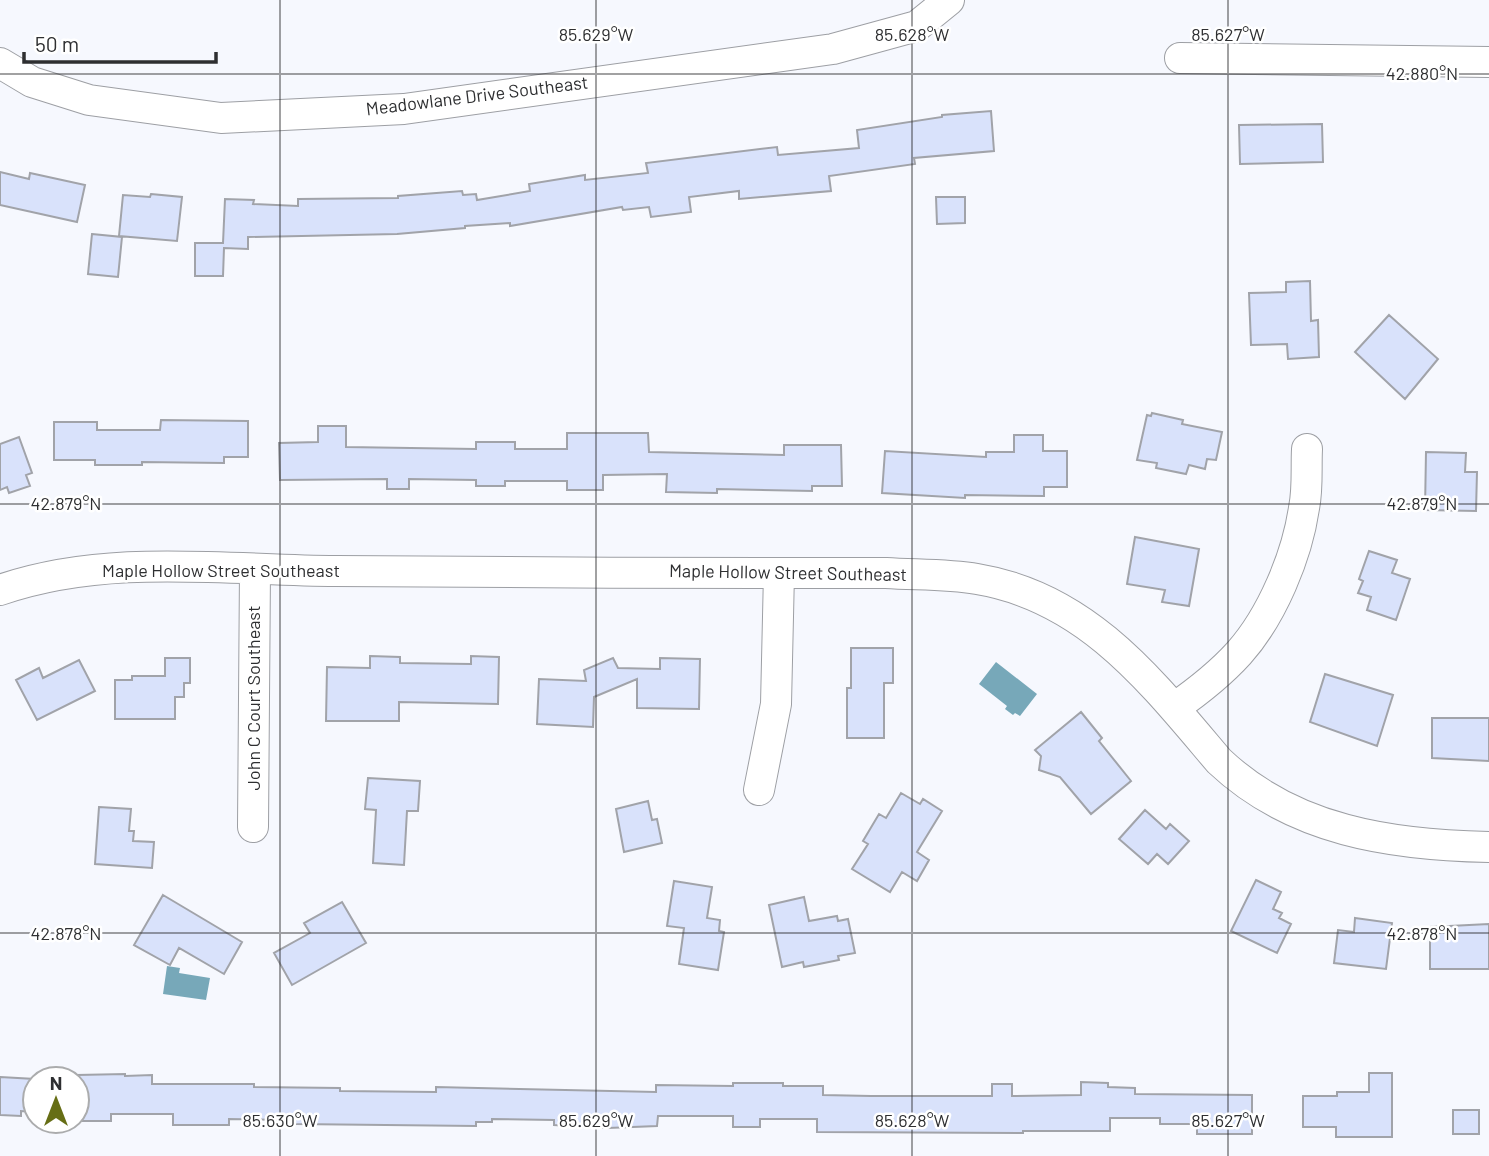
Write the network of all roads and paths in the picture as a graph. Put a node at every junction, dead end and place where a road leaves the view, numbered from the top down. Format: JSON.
{"nodes":[{"id":1,"x":948,"y":0,"type":"edge"},
{"id":2,"x":1180,"y":58,"type":"dead end"},
{"id":3,"x":1489,"y":62,"type":"edge"},
{"id":4,"x":0,"y":63,"type":"edge"},
{"id":5,"x":1307,"y":449,"type":"dead end"},
{"id":6,"x":255,"y":570,"type":"junction"},
{"id":7,"x":779,"y":573,"type":"junction"},
{"id":8,"x":0,"y":590,"type":"edge"},
{"id":9,"x":1174,"y":708,"type":"junction"},
{"id":10,"x":759,"y":790,"type":"dead end"},
{"id":11,"x":253,"y":827,"type":"dead end"},
{"id":12,"x":1489,"y":847,"type":"edge"}],
"edges":[{"from":1,"to":4,"type":"street","name":"Meadowlane Drive Southeast"},
{"from":2,"to":3,"type":"street"},
{"from":5,"to":9,"type":"street"},
{"from":6,"to":7,"type":"street","name":"Maple Hollow Street Southeast"},
{"from":6,"to":8,"type":"street","name":"Maple Hollow Street Southeast"},
{"from":6,"to":11,"type":"street","name":"John C Court Southeast"},
{"from":7,"to":9,"type":"street","name":"Maple Hollow Street Southeast"},
{"from":7,"to":10,"type":"street"},
{"from":9,"to":12,"type":"street","name":"Maple Hollow Street Southeast"}]}
